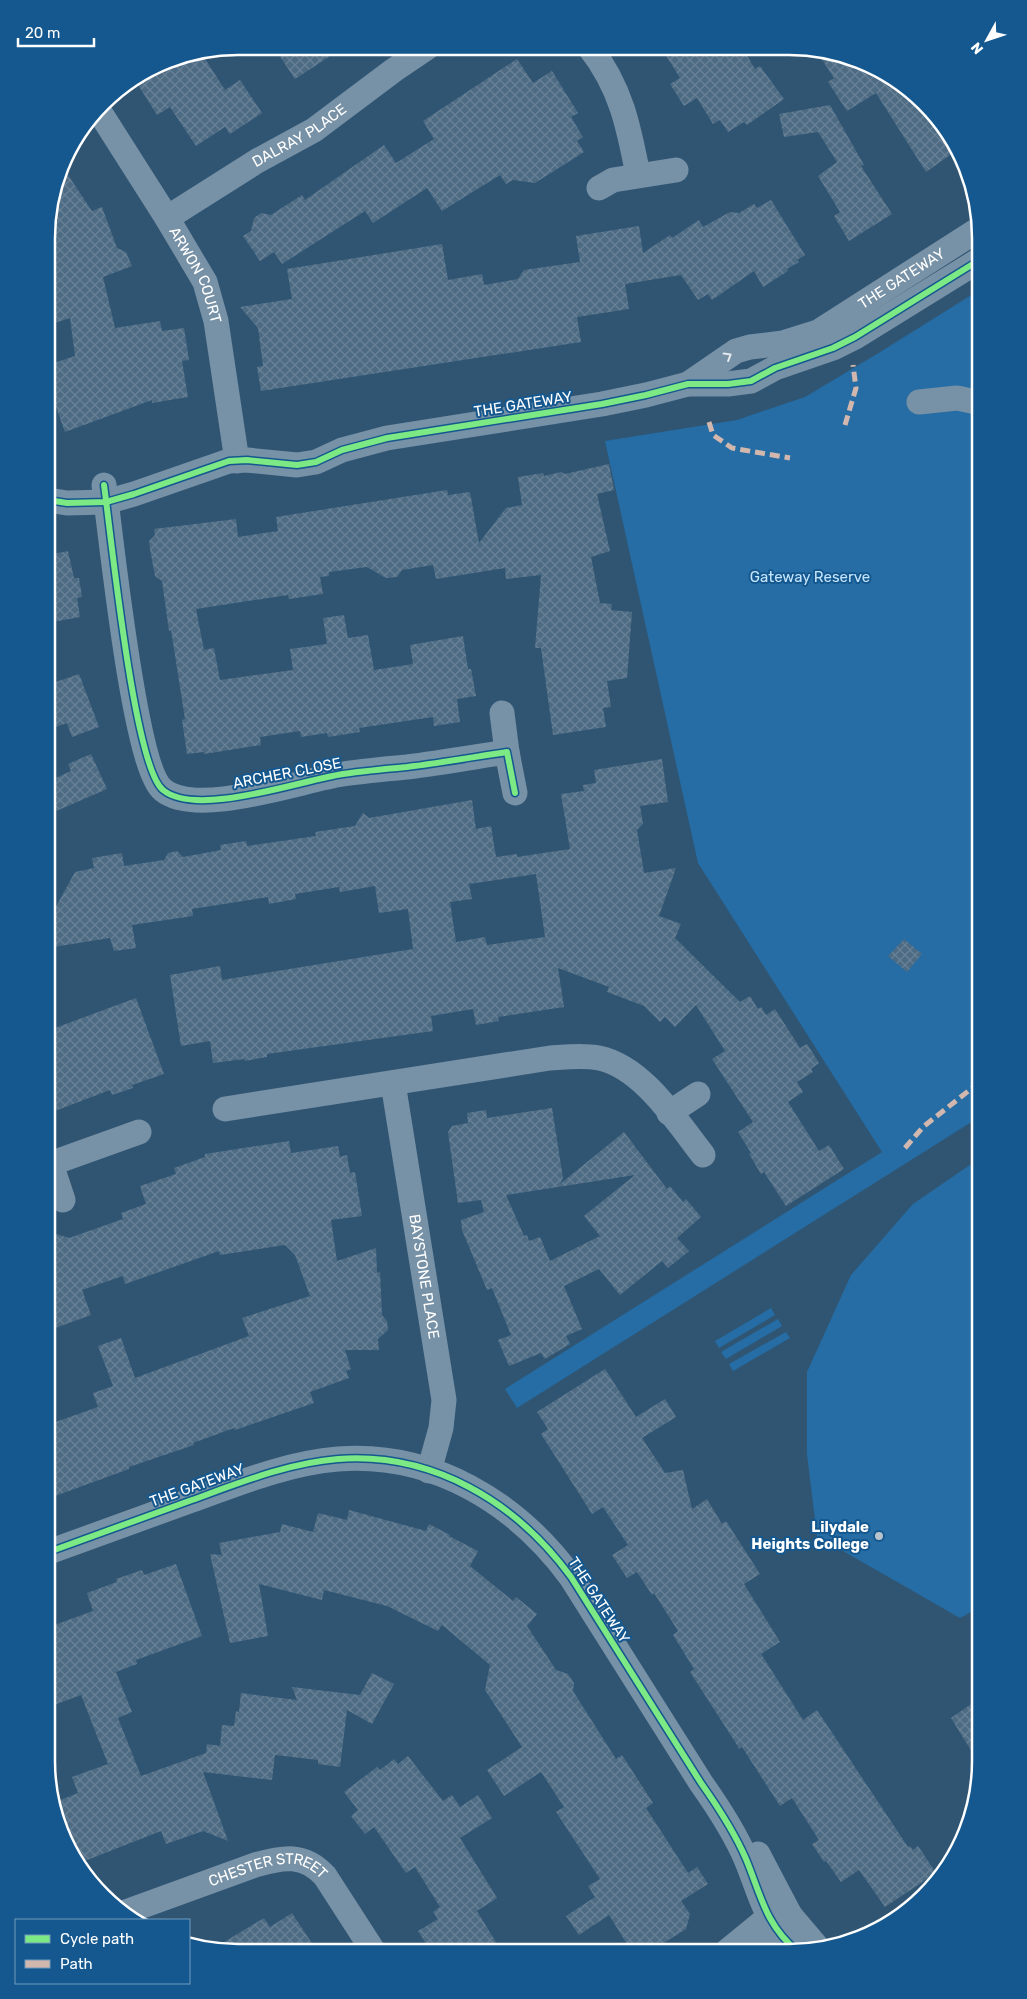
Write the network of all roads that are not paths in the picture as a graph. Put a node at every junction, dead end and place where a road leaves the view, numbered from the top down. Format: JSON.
{"nodes":[{"id":1,"x":416,"y":55,"type":"edge"},
{"id":2,"x":594,"y":55,"type":"edge"},
{"id":3,"x":102,"y":116,"type":"edge"},
{"id":4,"x":676,"y":170,"type":"dead end"},
{"id":5,"x":638,"y":175,"type":"junction"},
{"id":6,"x":599,"y":188,"type":"dead end"},
{"id":7,"x":167,"y":218,"type":"junction"},
{"id":8,"x":972,"y":233,"type":"edge"},
{"id":9,"x":972,"y":265,"type":"edge"},
{"id":10,"x":688,"y":384,"type":"junction"},
{"id":11,"x":972,"y":400,"type":"edge"},
{"id":12,"x":918,"y":402,"type":"dead end"},
{"id":13,"x":235,"y":453,"type":"junction"},
{"id":14,"x":55,"y":488,"type":"edge"},
{"id":15,"x":105,"y":493,"type":"junction"},
{"id":16,"x":55,"y":501,"type":"edge"},
{"id":17,"x":502,"y":713,"type":"dead end"},
{"id":18,"x":507,"y":752,"type":"junction"},
{"id":19,"x":515,"y":793,"type":"dead end"},
{"id":20,"x":393,"y":1082,"type":"junction"},
{"id":21,"x":698,"y":1094,"type":"dead end"},
{"id":22,"x":225,"y":1109,"type":"dead end"},
{"id":23,"x":669,"y":1113,"type":"junction"},
{"id":24,"x":139,"y":1132,"type":"dead end"},
{"id":25,"x":704,"y":1155,"type":"dead end"},
{"id":26,"x":55,"y":1162,"type":"edge"},
{"id":27,"x":55,"y":1179,"type":"edge"},
{"id":28,"x":63,"y":1200,"type":"dead end"},
{"id":29,"x":429,"y":1471,"type":"junction"},
{"id":30,"x":55,"y":1550,"type":"edge"},
{"id":31,"x":132,"y":1910,"type":"edge"},
{"id":32,"x":784,"y":1929,"type":"edge"},
{"id":33,"x":809,"y":1943,"type":"edge"},
{"id":34,"x":369,"y":1944,"type":"edge"},
{"id":35,"x":747,"y":1944,"type":"edge"},
{"id":36,"x":762,"y":1944,"type":"edge"}],
"edges":[{"from":1,"to":7,"type":"street","name":"DALRAY PLACE"},
{"from":2,"to":5,"type":"street"},
{"from":3,"to":7,"type":"street","name":"ARWON COURT"},
{"from":4,"to":5,"type":"street"},
{"from":5,"to":6,"type":"street"},
{"from":7,"to":13,"type":"street","name":"ARWON COURT"},
{"from":10,"to":8,"type":"street","name":"THE GATEWAY","one_way":true},
{"from":9,"to":10,"type":"street","name":"THE GATEWAY"},
{"from":10,"to":13,"type":"street","name":"THE GATEWAY"},
{"from":11,"to":12,"type":"street"},
{"from":13,"to":15,"type":"street","name":"THE GATEWAY"},
{"from":14,"to":15,"type":"street","name":"THE GATEWAY"},
{"from":15,"to":16,"type":"street","name":"THE GATEWAY"},
{"from":15,"to":18,"type":"street","name":"ARCHER CLOSE"},
{"from":17,"to":18,"type":"street"},
{"from":18,"to":19,"type":"street"},
{"from":20,"to":22,"type":"street"},
{"from":20,"to":23,"type":"street"},
{"from":20,"to":29,"type":"street","name":"BAYSTONE PLACE"},
{"from":21,"to":23,"type":"street"},
{"from":23,"to":25,"type":"street"},
{"from":24,"to":26,"type":"street"},
{"from":27,"to":28,"type":"street"},
{"from":29,"to":30,"type":"street","name":"THE GATEWAY"},
{"from":29,"to":32,"type":"street","name":"THE GATEWAY"},
{"from":31,"to":34,"type":"street","name":"CHESTER STREET"},
{"from":32,"to":33,"type":"street","name":"THE GATEWAY"},
{"from":32,"to":35,"type":"street"},
{"from":32,"to":36,"type":"street"}]}
